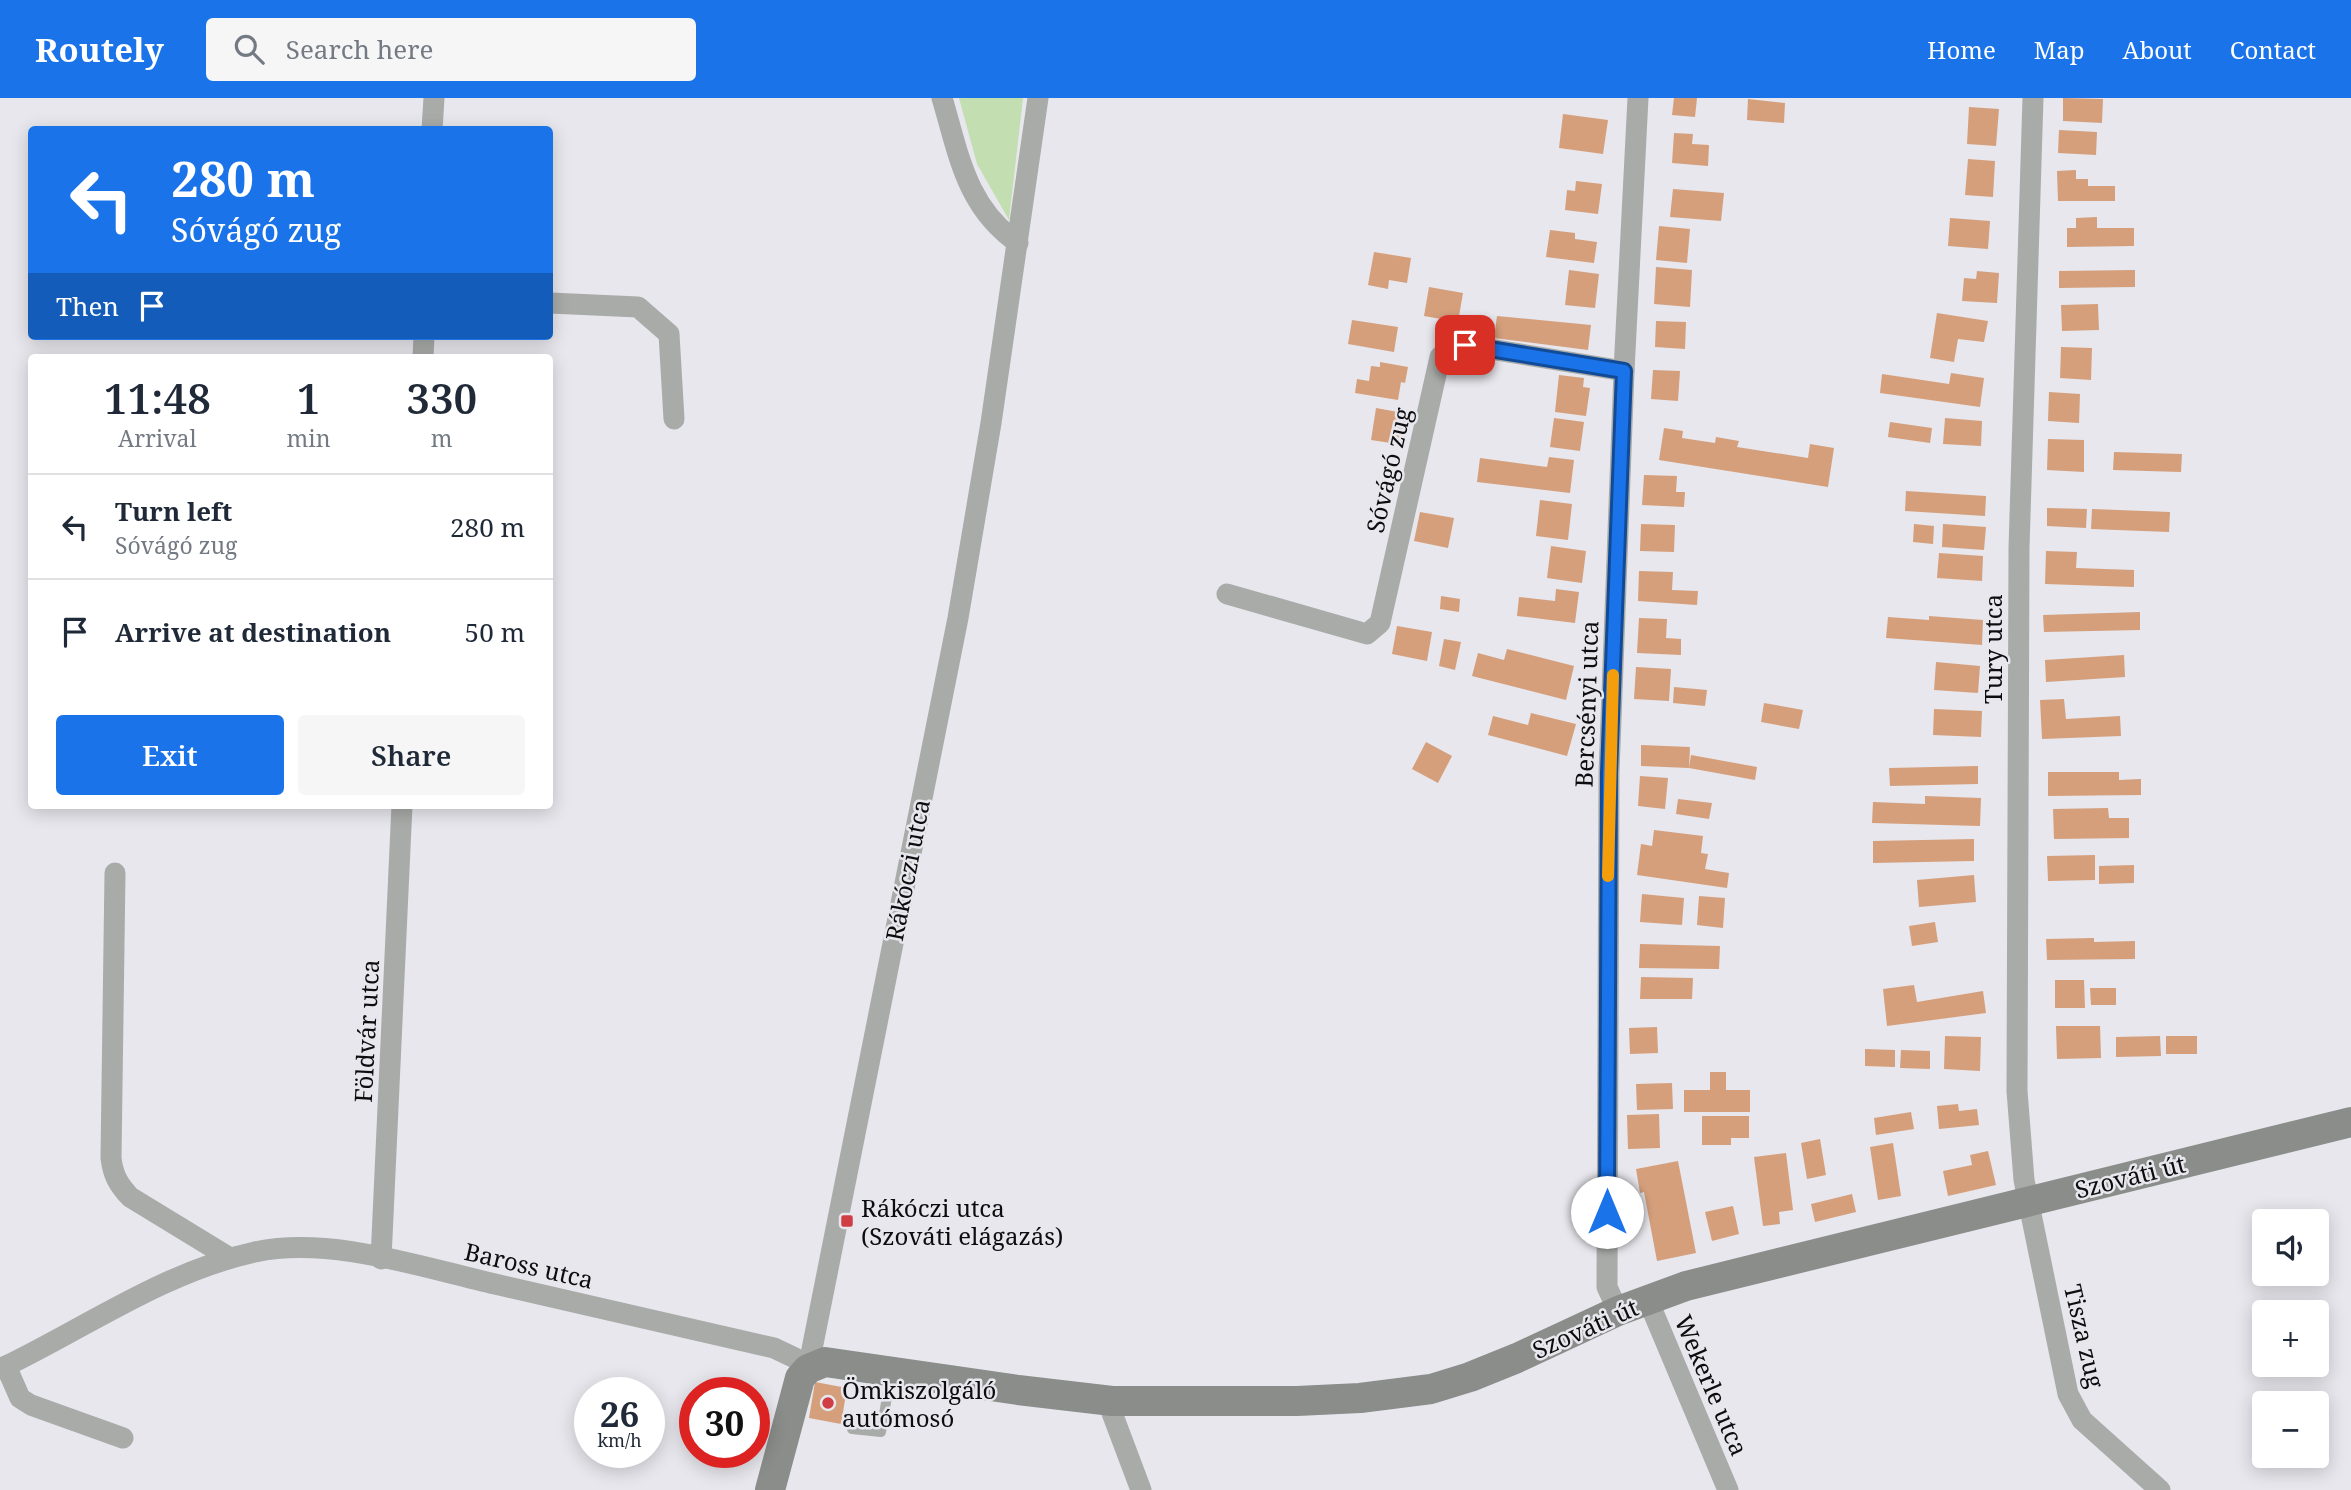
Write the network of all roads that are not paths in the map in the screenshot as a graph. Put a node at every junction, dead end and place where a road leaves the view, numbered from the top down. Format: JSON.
{"nodes":[{"id":1,"x":434,"y":98,"type":"edge"},
{"id":2,"x":942,"y":98,"type":"edge"},
{"id":3,"x":1038,"y":98,"type":"edge"},
{"id":4,"x":1638,"y":98,"type":"edge"},
{"id":5,"x":2033,"y":98,"type":"edge"},
{"id":6,"x":432,"y":126,"type":"edge"},
{"id":7,"x":1018,"y":243,"type":"junction"},
{"id":8,"x":553,"y":303,"type":"edge"},
{"id":9,"x":1624,"y":371,"type":"junction"},
{"id":10,"x":674,"y":419,"type":"dead end"},
{"id":11,"x":1227,"y":594,"type":"dead end"},
{"id":12,"x":402,"y":809,"type":"edge"},
{"id":13,"x":115,"y":873,"type":"dead end"},
{"id":14,"x":2351,"y":1122,"type":"edge"},
{"id":15,"x":2028,"y":1200,"type":"junction"},
{"id":16,"x":230,"y":1258,"type":"junction"},
{"id":17,"x":381,"y":1258,"type":"junction"},
{"id":18,"x":1648,"y":1300,"type":"junction"},
{"id":19,"x":1618,"y":1311,"type":"junction"},
{"id":20,"x":3,"y":1368,"type":"edge"},
{"id":21,"x":808,"y":1369,"type":"junction"},
{"id":22,"x":891,"y":1373,"type":"junction"},
{"id":23,"x":1112,"y":1401,"type":"junction"},
{"id":24,"x":852,"y":1429,"type":"dead end"},
{"id":25,"x":123,"y":1438,"type":"dead end"},
{"id":26,"x":770,"y":1490,"type":"edge"},
{"id":27,"x":1140,"y":1490,"type":"edge"},
{"id":28,"x":1728,"y":1490,"type":"edge"},
{"id":29,"x":2160,"y":1490,"type":"edge"}],
"edges":[{"from":1,"to":6,"type":"street"},
{"from":2,"to":7,"type":"street"},
{"from":3,"to":7,"type":"street","name":"Rákóczi utca"},
{"from":4,"to":9,"type":"street","name":"Bercsényi utca"},
{"from":5,"to":15,"type":"street","name":"Tury utca"},
{"from":7,"to":21,"type":"street","name":"Rákóczi utca"},
{"from":8,"to":10,"type":"street"},
{"from":9,"to":11,"type":"street","name":"Sóvágó zug"},
{"from":9,"to":19,"type":"street","name":"Bercsényi utca"},
{"from":12,"to":17,"type":"street","name":"Földvár utca"},
{"from":13,"to":16,"type":"street"},
{"from":14,"to":15,"type":"main road","name":"Szováti út"},
{"from":15,"to":18,"type":"main road","name":"Szováti út"},
{"from":15,"to":29,"type":"street","name":"Tisza zug"},
{"from":16,"to":17,"type":"street","name":"Baross utca"},
{"from":16,"to":20,"type":"street","name":"Baross utca"},
{"from":17,"to":21,"type":"street","name":"Baross utca"},
{"from":18,"to":19,"type":"main road","name":"Szováti út"},
{"from":18,"to":28,"type":"street","name":"Wekerle utca"},
{"from":19,"to":23,"type":"main road","name":"Szováti út"},
{"from":20,"to":25,"type":"street","name":"Baross utca"},
{"from":21,"to":22,"type":"main road","name":"Szováti út"},
{"from":21,"to":26,"type":"main road","name":"Rákóczi utca"},
{"from":22,"to":23,"type":"main road","name":"Szováti út"},
{"from":22,"to":24,"type":"lane"},
{"from":23,"to":27,"type":"street"}]}
